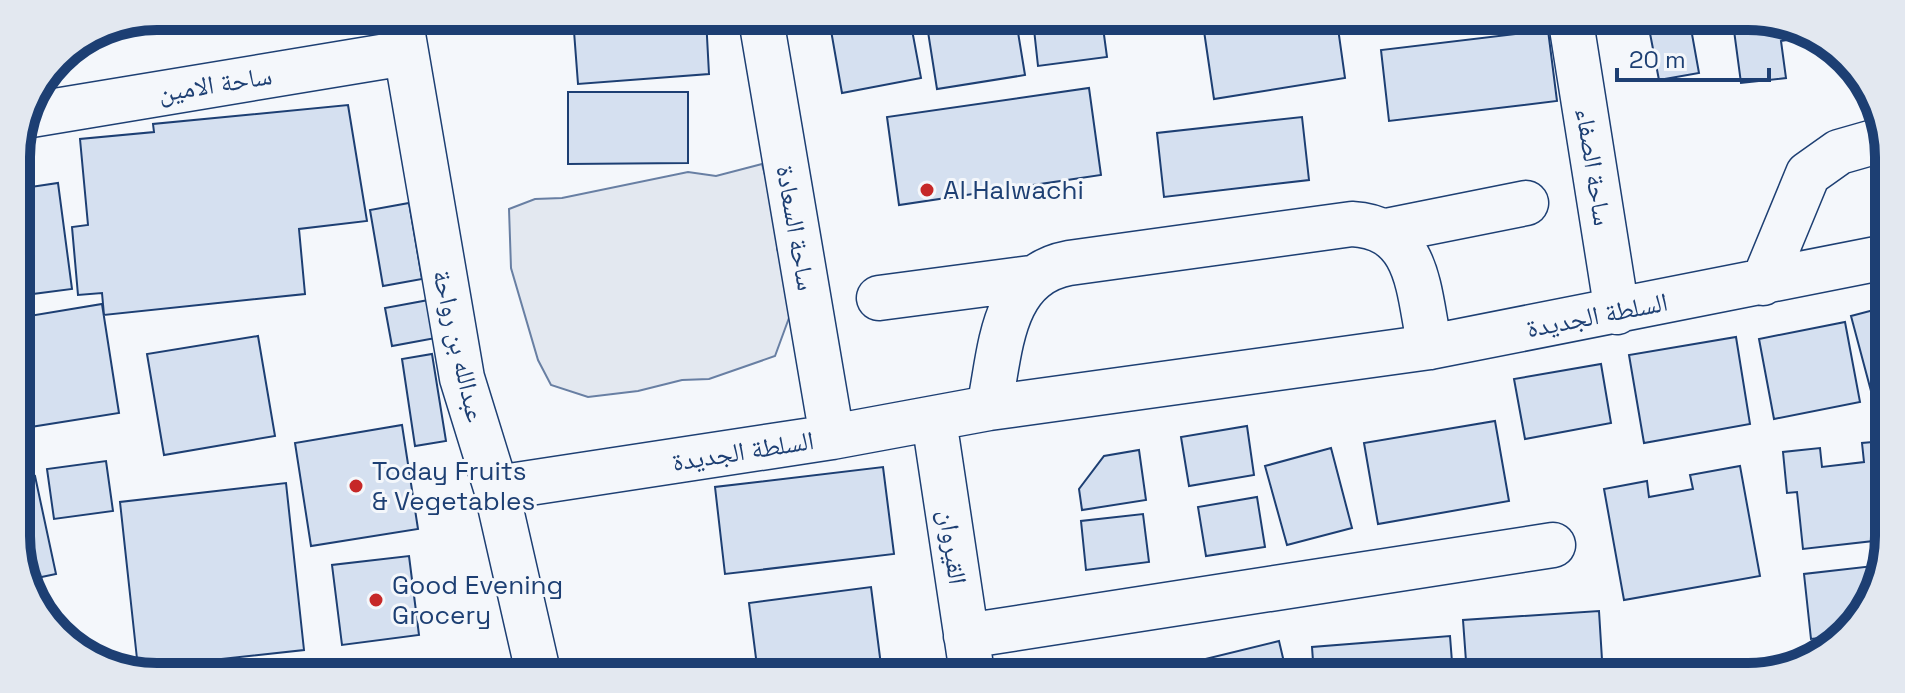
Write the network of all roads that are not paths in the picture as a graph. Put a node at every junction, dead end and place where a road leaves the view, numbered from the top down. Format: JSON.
{"nodes":[{"id":1,"x":763,"y":30,"type":"edge"},
{"id":2,"x":1572,"y":30,"type":"edge"},
{"id":3,"x":402,"y":35,"type":"edge"},
{"id":4,"x":38,"y":113,"type":"edge"},
{"id":5,"x":1874,"y":142,"type":"edge"},
{"id":6,"x":1526,"y":203,"type":"dead end"},
{"id":7,"x":1386,"y":231,"type":"junction"},
{"id":8,"x":1875,"y":259,"type":"edge"},
{"id":9,"x":1031,"y":278,"type":"junction"},
{"id":10,"x":1763,"y":283,"type":"junction"},
{"id":11,"x":879,"y":298,"type":"dead end"},
{"id":12,"x":1617,"y":312,"type":"junction"},
{"id":13,"x":1430,"y":347,"type":"junction"},
{"id":14,"x":989,"y":408,"type":"junction"},
{"id":15,"x":934,"y":420,"type":"junction"},
{"id":16,"x":832,"y":437,"type":"junction"},
{"id":17,"x":496,"y":488,"type":"junction"},
{"id":18,"x":1553,"y":545,"type":"dead end"},
{"id":19,"x":969,"y":654,"type":"edge"},
{"id":20,"x":536,"y":663,"type":"edge"}],
"edges":[{"from":1,"to":16,"type":"street","name":"ساحة السعادة"},
{"from":2,"to":12,"type":"street","name":"ساحة الصفاء"},
{"from":3,"to":4,"type":"street","name":"ساحة الامين"},
{"from":3,"to":17,"type":"street","name":"عبدالله بن رواحة"},
{"from":5,"to":10,"type":"street"},
{"from":6,"to":7,"type":"street"},
{"from":7,"to":9,"type":"street"},
{"from":7,"to":13,"type":"street"},
{"from":8,"to":10,"type":"street","name":"السلطة الجديدة"},
{"from":9,"to":11,"type":"street"},
{"from":9,"to":14,"type":"street"},
{"from":10,"to":12,"type":"street","name":"السلطة الجديدة"},
{"from":12,"to":13,"type":"street","name":"السلطة الجديدة"},
{"from":13,"to":14,"type":"street","name":"السلطة الجديدة"},
{"from":14,"to":15,"type":"street","name":"السلطة الجديدة"},
{"from":15,"to":16,"type":"street","name":"السلطة الجديدة"},
{"from":15,"to":19,"type":"street","name":"القيروان"},
{"from":16,"to":17,"type":"street","name":"السلطة الجديدة"},
{"from":17,"to":20,"type":"street","name":"عبدالله بن رواحة"},
{"from":18,"to":19,"type":"street"}]}
